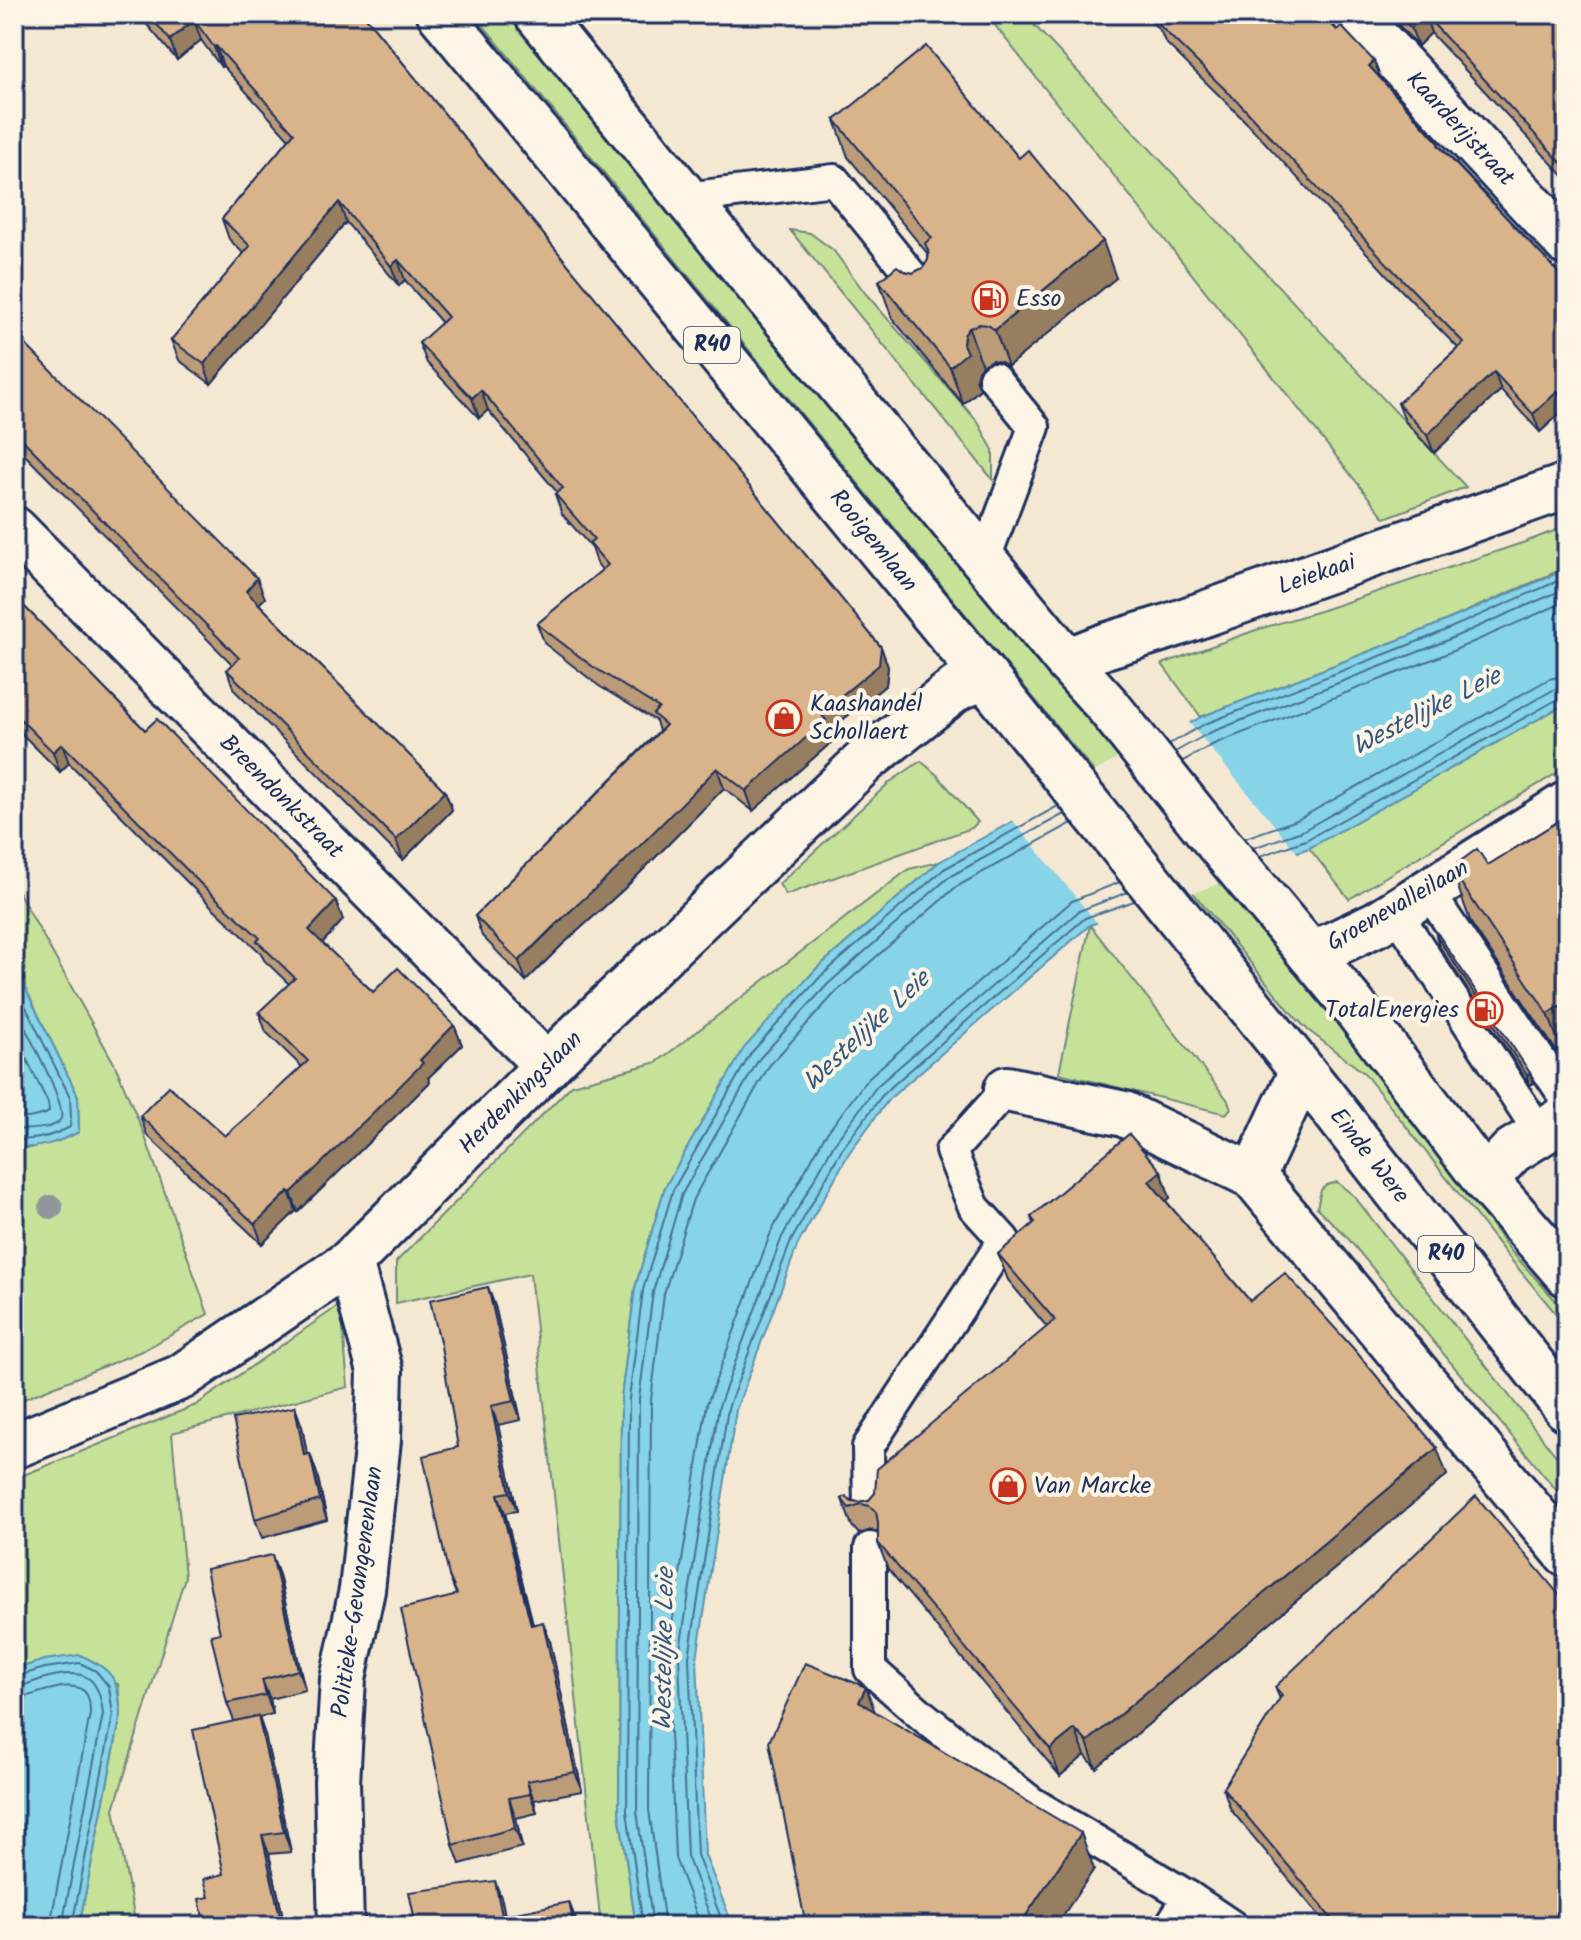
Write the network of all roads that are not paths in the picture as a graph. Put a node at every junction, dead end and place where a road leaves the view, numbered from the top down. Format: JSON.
{"nodes":[{"id":1,"x":440,"y":14,"type":"edge"},
{"id":2,"x":537,"y":14,"type":"edge"},
{"id":3,"x":1354,"y":14,"type":"edge"},
{"id":4,"x":686,"y":198,"type":"junction"},
{"id":5,"x":1567,"y":243,"type":"edge"},
{"id":6,"x":924,"y":291,"type":"edge"},
{"id":7,"x":994,"y":378,"type":"dead end"},
{"id":8,"x":1567,"y":486,"type":"edge"},
{"id":9,"x":14,"y":529,"type":"edge"},
{"id":10,"x":984,"y":561,"type":"junction"},
{"id":11,"x":1067,"y":661,"type":"junction"},
{"id":12,"x":985,"y":677,"type":"junction"},
{"id":13,"x":1567,"y":804,"type":"edge"},
{"id":14,"x":1412,"y":902,"type":"junction"},
{"id":15,"x":1311,"y":955,"type":"junction"},
{"id":16,"x":547,"y":1066,"type":"junction"},
{"id":17,"x":1302,"y":1071,"type":"junction"},
{"id":18,"x":1007,"y":1089,"type":"joint"},
{"id":19,"x":1558,"y":1117,"type":"edge"},
{"id":20,"x":1253,"y":1176,"type":"junction"},
{"id":21,"x":1485,"y":1180,"type":"junction"},
{"id":22,"x":350,"y":1262,"type":"junction"},
{"id":23,"x":1567,"y":1274,"type":"edge"},
{"id":24,"x":1567,"y":1409,"type":"edge"},
{"id":25,"x":14,"y":1446,"type":"edge"},
{"id":26,"x":869,"y":1511,"type":"edge"},
{"id":27,"x":1562,"y":1543,"type":"edge"},
{"id":28,"x":870,"y":1548,"type":"dead end"},
{"id":29,"x":1189,"y":1897,"type":"junction"},
{"id":30,"x":341,"y":1926,"type":"edge"},
{"id":31,"x":1170,"y":1926,"type":"edge"},
{"id":32,"x":1232,"y":1926,"type":"edge"}],
"edges":[{"from":1,"to":12,"type":"street","name":"Rooigemlaan","number":"R40"},
{"from":2,"to":4,"type":"street"},
{"from":3,"to":5,"type":"street","name":"Kaarderijstraat"},
{"from":4,"to":6,"type":"lane"},
{"from":4,"to":10,"type":"street"},
{"from":7,"to":10,"type":"lane"},
{"from":8,"to":11,"type":"street","name":"Leiekaai"},
{"from":9,"to":16,"type":"street","name":"Breendonkstraat"},
{"from":10,"to":11,"type":"street"},
{"from":11,"to":15,"type":"street"},
{"from":12,"to":16,"type":"street","name":"Herdenkingslaan"},
{"from":12,"to":17,"type":"street","name":"Rooigemlaan","number":"R40"},
{"from":13,"to":14,"type":"street","name":"Groenevalleilaan"},
{"from":14,"to":15,"type":"street","name":"Groenevalleilaan"},
{"from":14,"to":19,"type":"lane"},
{"from":14,"to":19,"type":"lane"},
{"from":15,"to":21,"type":"street"},
{"from":16,"to":22,"type":"street","name":"Herdenkingslaan"},
{"from":17,"to":20,"type":"street"},
{"from":17,"to":24,"type":"street","name":"Einde Were","number":"R40"},
{"from":18,"to":20,"type":"street"},
{"from":18,"to":26,"type":"lane"},
{"from":19,"to":21,"type":"street"},
{"from":20,"to":27,"type":"street"},
{"from":21,"to":23,"type":"street"},
{"from":22,"to":25,"type":"street","name":"Herdenkingslaan"},
{"from":22,"to":30,"type":"street","name":"Politieke-Gevangenenlaan"},
{"from":28,"to":29,"type":"lane"},
{"from":29,"to":31,"type":"lane"},
{"from":29,"to":32,"type":"lane"}]}
